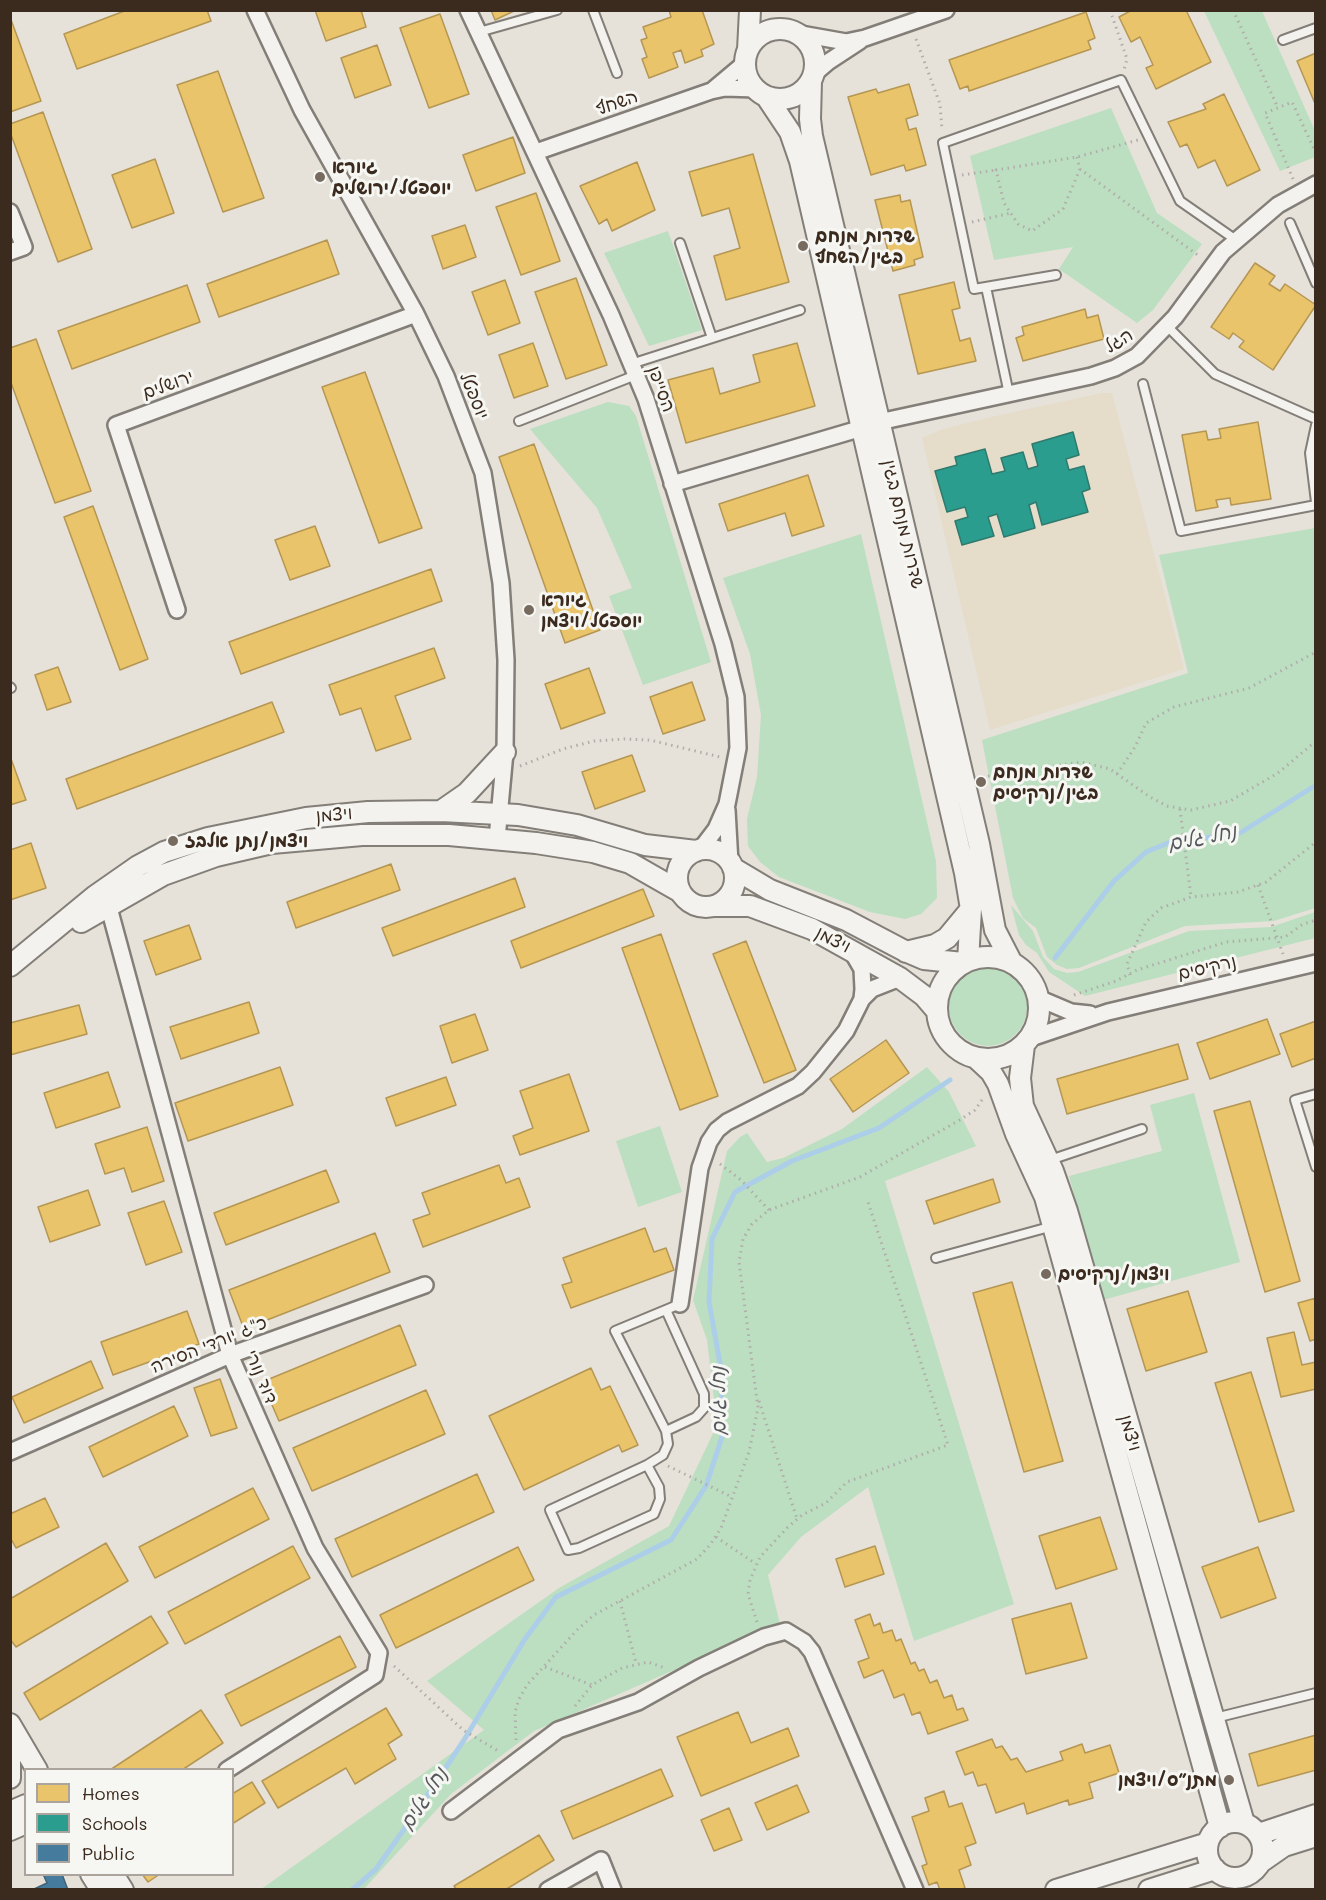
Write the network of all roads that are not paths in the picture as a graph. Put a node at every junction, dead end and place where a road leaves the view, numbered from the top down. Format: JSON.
{"nodes":[{"id":1,"x":255,"y":10,"type":"edge"},
{"id":2,"x":468,"y":10,"type":"edge"},
{"id":3,"x":558,"y":10,"type":"edge"},
{"id":4,"x":593,"y":10,"type":"edge"},
{"id":5,"x":750,"y":10,"type":"edge"},
{"id":6,"x":782,"y":10,"type":"edge"},
{"id":7,"x":937,"y":12,"type":"edge"},
{"id":8,"x":1316,"y":28,"type":"edge"},
{"id":9,"x":479,"y":32,"type":"junction"},
{"id":10,"x":799,"y":33,"type":"junction"},
{"id":11,"x":865,"y":38,"type":"junction"},
{"id":12,"x":1283,"y":40,"type":"dead end"},
{"id":13,"x":746,"y":57,"type":"junction"},
{"id":14,"x":617,"y":73,"type":"dead end"},
{"id":15,"x":813,"y":77,"type":"junction"},
{"id":16,"x":711,"y":91,"type":"junction"},
{"id":17,"x":761,"y":93,"type":"junction"},
{"id":18,"x":536,"y":152,"type":"junction"},
{"id":19,"x":1316,"y":184,"type":"edge"},
{"id":20,"x":10,"y":212,"type":"edge"},
{"id":21,"x":1290,"y":223,"type":"dead end"},
{"id":22,"x":1236,"y":240,"type":"junction"},
{"id":23,"x":680,"y":243,"type":"dead end"},
{"id":24,"x":10,"y":252,"type":"edge"},
{"id":25,"x":1056,"y":275,"type":"dead end"},
{"id":26,"x":1316,"y":283,"type":"edge"},
{"id":27,"x":987,"y":287,"type":"junction"},
{"id":28,"x":800,"y":310,"type":"dead end"},
{"id":29,"x":416,"y":315,"type":"junction"},
{"id":30,"x":1167,"y":326,"type":"junction"},
{"id":31,"x":712,"y":338,"type":"junction"},
{"id":32,"x":634,"y":370,"type":"junction"},
{"id":33,"x":1143,"y":384,"type":"dead end"},
{"id":34,"x":1009,"y":394,"type":"junction"},
{"id":35,"x":1316,"y":419,"type":"edge"},
{"id":36,"x":519,"y":421,"type":"dead end"},
{"id":37,"x":871,"y":425,"type":"junction"},
{"id":38,"x":1316,"y":425,"type":"edge"},
{"id":39,"x":672,"y":484,"type":"junction"},
{"id":40,"x":1316,"y":503,"type":"edge"},
{"id":41,"x":177,"y":610,"type":"dead end"},
{"id":42,"x":505,"y":752,"type":"junction"},
{"id":43,"x":727,"y":804,"type":"junction"},
{"id":44,"x":441,"y":811,"type":"junction"},
{"id":45,"x":501,"y":814,"type":"junction"},
{"id":46,"x":497,"y":839,"type":"junction"},
{"id":47,"x":698,"y":850,"type":"junction"},
{"id":48,"x":732,"y":866,"type":"junction"},
{"id":49,"x":680,"y":891,"type":"junction"},
{"id":50,"x":108,"y":904,"type":"junction"},
{"id":51,"x":714,"y":906,"type":"junction"},
{"id":52,"x":971,"y":909,"type":"junction"},
{"id":53,"x":850,"y":948,"type":"junction"},
{"id":54,"x":906,"y":952,"type":"junction"},
{"id":55,"x":966,"y":962,"type":"junction"},
{"id":56,"x":1012,"y":963,"type":"junction"},
{"id":57,"x":1316,"y":963,"type":"edge"},
{"id":58,"x":10,"y":967,"type":"edge"},
{"id":59,"x":900,"y":978,"type":"junction"},
{"id":60,"x":862,"y":999,"type":"junction"},
{"id":61,"x":1044,"y":1000,"type":"junction"},
{"id":62,"x":936,"y":1010,"type":"junction"},
{"id":63,"x":1108,"y":1012,"type":"junction"},
{"id":64,"x":1026,"y":1042,"type":"junction"},
{"id":65,"x":976,"y":1058,"type":"junction"},
{"id":66,"x":1316,"y":1094,"type":"edge"},
{"id":67,"x":1142,"y":1130,"type":"dead end"},
{"id":68,"x":1048,"y":1160,"type":"junction"},
{"id":69,"x":1316,"y":1167,"type":"edge"},
{"id":70,"x":1054,"y":1226,"type":"junction"},
{"id":71,"x":936,"y":1258,"type":"dead end"},
{"id":72,"x":425,"y":1285,"type":"dead end"},
{"id":73,"x":680,"y":1304,"type":"joint"},
{"id":74,"x":666,"y":1310,"type":"junction"},
{"id":75,"x":230,"y":1355,"type":"junction"},
{"id":76,"x":666,"y":1431,"type":"junction"},
{"id":77,"x":10,"y":1452,"type":"edge"},
{"id":78,"x":647,"y":1465,"type":"junction"},
{"id":79,"x":1316,"y":1693,"type":"edge"},
{"id":80,"x":1214,"y":1719,"type":"junction"},
{"id":81,"x":10,"y":1724,"type":"edge"},
{"id":82,"x":10,"y":1754,"type":"edge"},
{"id":83,"x":36,"y":1768,"type":"edge"},
{"id":84,"x":230,"y":1768,"type":"edge"},
{"id":85,"x":10,"y":1778,"type":"edge"},
{"id":86,"x":24,"y":1806,"type":"edge"},
{"id":87,"x":451,"y":1810,"type":"dead end"},
{"id":88,"x":10,"y":1812,"type":"edge"},
{"id":89,"x":1316,"y":1815,"type":"edge"},
{"id":90,"x":24,"y":1824,"type":"edge"},
{"id":91,"x":1220,"y":1827,"type":"junction"},
{"id":92,"x":1251,"y":1828,"type":"junction"},
{"id":93,"x":10,"y":1830,"type":"edge"},
{"id":94,"x":1316,"y":1836,"type":"edge"},
{"id":95,"x":1208,"y":1843,"type":"junction"},
{"id":96,"x":1255,"y":1875,"type":"edge"},
{"id":97,"x":92,"y":1876,"type":"edge"},
{"id":98,"x":114,"y":1876,"type":"edge"},
{"id":99,"x":1221,"y":1878,"type":"edge"},
{"id":100,"x":100,"y":1890,"type":"edge"},
{"id":101,"x":123,"y":1890,"type":"edge"},
{"id":102,"x":548,"y":1890,"type":"edge"},
{"id":103,"x":613,"y":1890,"type":"edge"},
{"id":104,"x":915,"y":1890,"type":"edge"},
{"id":105,"x":1056,"y":1890,"type":"edge"},
{"id":106,"x":1149,"y":1890,"type":"edge"}],
"edges":[{"from":1,"to":29,"type":"street","name":"יוספטל"},
{"from":2,"to":9,"type":"street","name":"הסייפן"},
{"from":3,"to":9,"type":"lane"},
{"from":4,"to":14,"type":"lane"},
{"from":5,"to":13,"type":"street"},
{"from":6,"to":10,"type":"street"},
{"from":7,"to":11,"type":"street"},
{"from":8,"to":12,"type":"lane"},
{"from":9,"to":18,"type":"street","name":"הסייפן"},
{"from":10,"to":11,"type":"street"},
{"from":10,"to":13,"type":"street"},
{"from":10,"to":15,"type":"street"},
{"from":11,"to":15,"type":"street"},
{"from":13,"to":16,"type":"street","name":"השחף"},
{"from":13,"to":17,"type":"street"},
{"from":15,"to":17,"type":"street"},
{"from":15,"to":37,"type":"street","name":"שדרות מנחם בגין"},
{"from":16,"to":17,"type":"street","name":"השחף"},
{"from":16,"to":18,"type":"street","name":"השחף"},
{"from":17,"to":37,"type":"street","name":"שדרות מנחם בגין"},
{"from":18,"to":32,"type":"street","name":"הסייפן"},
{"from":19,"to":22,"type":"street","name":"הגל"},
{"from":20,"to":24,"type":"street"},
{"from":21,"to":26,"type":"lane"},
{"from":22,"to":27,"type":"lane"},
{"from":22,"to":30,"type":"street","name":"הגל"},
{"from":23,"to":31,"type":"lane"},
{"from":25,"to":27,"type":"lane"},
{"from":27,"to":34,"type":"lane"},
{"from":28,"to":31,"type":"lane"},
{"from":29,"to":41,"type":"street","name":"ירושלים"},
{"from":29,"to":42,"type":"street","name":"יוספטל"},
{"from":30,"to":34,"type":"street","name":"הגל"},
{"from":30,"to":35,"type":"lane"},
{"from":31,"to":32,"type":"lane"},
{"from":32,"to":36,"type":"lane"},
{"from":32,"to":39,"type":"street","name":"הסייפן"},
{"from":33,"to":40,"type":"lane"},
{"from":34,"to":37,"type":"street","name":"הגל"},
{"from":37,"to":39,"type":"street","name":"הגל"},
{"from":37,"to":52,"type":"street","name":"שדרות מנחם בגין"},
{"from":37,"to":56,"type":"street","name":"שדרות מנחם בגין"},
{"from":38,"to":40,"type":"lane"},
{"from":39,"to":43,"type":"street","name":"הסייפן"},
{"from":42,"to":44,"type":"street"},
{"from":42,"to":45,"type":"street","name":"יוספטל"},
{"from":43,"to":47,"type":"street","name":"הסייפן"},
{"from":43,"to":48,"type":"street","name":"הסייפן"},
{"from":44,"to":45,"type":"street","name":"ויצמן"},
{"from":44,"to":58,"type":"street","name":"ויצמן"},
{"from":45,"to":46,"type":"street","name":"יוספטל"},
{"from":45,"to":47,"type":"street","name":"ויצמן"},
{"from":46,"to":49,"type":"street","name":"ויצמן"},
{"from":46,"to":50,"type":"street","name":"ויצמן"},
{"from":47,"to":48,"type":"street"},
{"from":47,"to":49,"type":"street"},
{"from":48,"to":51,"type":"street"},
{"from":48,"to":54,"type":"street","name":"ויצמן"},
{"from":49,"to":51,"type":"street"},
{"from":50,"to":58,"type":"street","name":"ויצמן"},
{"from":50,"to":75,"type":"street","name":"דוד נורי"},
{"from":51,"to":53,"type":"street","name":"ויצמן"},
{"from":52,"to":54,"type":"street"},
{"from":52,"to":55,"type":"street","name":"שדרות מנחם בגין"},
{"from":53,"to":59,"type":"street","name":"ויצמן"},
{"from":53,"to":60,"type":"street"},
{"from":54,"to":55,"type":"street","name":"ויצמן"},
{"from":55,"to":56,"type":"street"},
{"from":55,"to":62,"type":"street"},
{"from":56,"to":61,"type":"street"},
{"from":57,"to":63,"type":"street","name":"נרקיסים"},
{"from":59,"to":60,"type":"street"},
{"from":59,"to":62,"type":"street","name":"ויצמן"},
{"from":60,"to":73,"type":"street"},
{"from":61,"to":63,"type":"street","name":"נרקיסים"},
{"from":61,"to":64,"type":"street"},
{"from":62,"to":65,"type":"street"},
{"from":63,"to":64,"type":"street","name":"נרקיסים"},
{"from":64,"to":65,"type":"street"},
{"from":64,"to":68,"type":"street","name":"ויצמן"},
{"from":65,"to":70,"type":"street","name":"ויצמן"},
{"from":66,"to":69,"type":"lane"},
{"from":67,"to":68,"type":"lane"},
{"from":68,"to":80,"type":"street","name":"ויצמן"},
{"from":70,"to":71,"type":"lane"},
{"from":70,"to":91,"type":"street","name":"ויצמן"},
{"from":72,"to":75,"type":"street","name":"כ\"ג יורדי הסירה"},
{"from":73,"to":74,"type":"lane"},
{"from":74,"to":76,"type":"lane"},
{"from":74,"to":76,"type":"lane"},
{"from":75,"to":77,"type":"street","name":"כ\"ג יורדי הסירה"},
{"from":75,"to":84,"type":"street","name":"דוד נורי"},
{"from":76,"to":78,"type":"lane"},
{"from":78,"to":78,"type":"lane"},
{"from":79,"to":80,"type":"lane"},
{"from":80,"to":92,"type":"street","name":"ויצמן"},
{"from":81,"to":83,"type":"street"},
{"from":82,"to":85,"type":"street"},
{"from":86,"to":88,"type":"street"},
{"from":87,"to":104,"type":"street"},
{"from":89,"to":92,"type":"street"},
{"from":90,"to":93,"type":"street"},
{"from":91,"to":92,"type":"street"},
{"from":91,"to":95,"type":"street"},
{"from":92,"to":96,"type":"street"},
{"from":94,"to":96,"type":"street"},
{"from":95,"to":99,"type":"street"},
{"from":95,"to":105,"type":"street"},
{"from":96,"to":99,"type":"street"},
{"from":97,"to":100,"type":"street"},
{"from":98,"to":101,"type":"street"},
{"from":99,"to":106,"type":"street"},
{"from":102,"to":103,"type":"street"}]}
